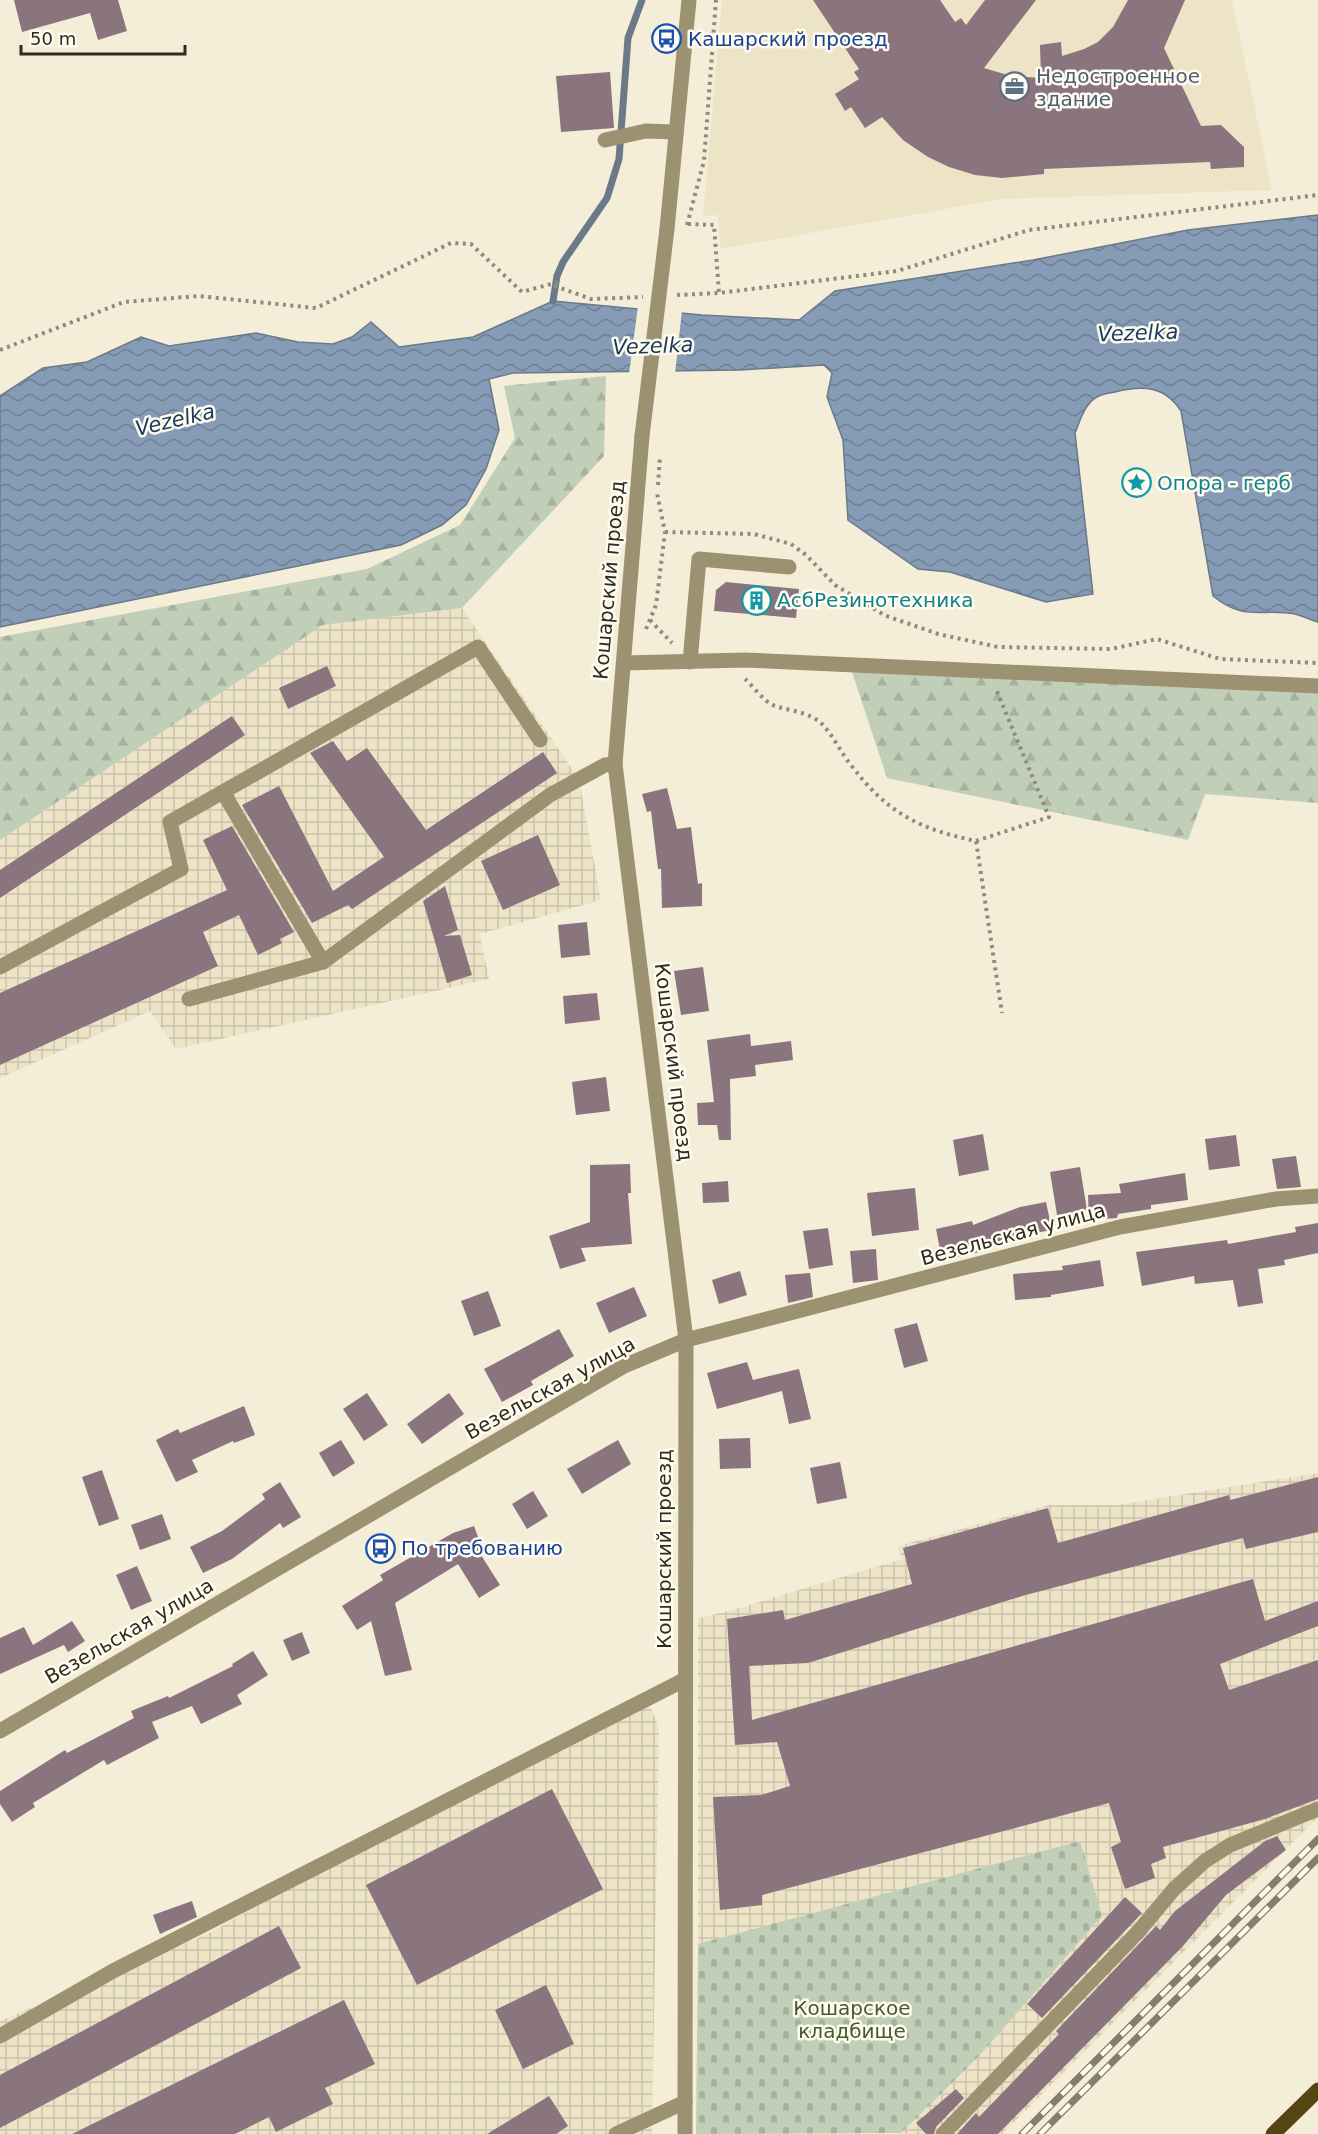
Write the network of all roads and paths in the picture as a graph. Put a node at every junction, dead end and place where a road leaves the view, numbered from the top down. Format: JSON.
{"nodes":[{"id":1,"x":689,"y":0,"type":"edge"},
{"id":2,"x":716,"y":0,"type":"edge"},
{"id":3,"x":676,"y":132,"type":"junction"},
{"id":4,"x":610,"y":138,"type":"dead end"},
{"id":5,"x":1318,"y":195,"type":"edge"},
{"id":6,"x":688,"y":224,"type":"junction"},
{"id":7,"x":686,"y":231,"type":"dead end"},
{"id":8,"x":719,"y":293,"type":"junction"},
{"id":9,"x":671,"y":296,"type":"dead end"},
{"id":10,"x":648,"y":297,"type":"dead end"},
{"id":11,"x":0,"y":350,"type":"edge"},
{"id":12,"x":660,"y":450,"type":"dead end"},
{"id":13,"x":665,"y":532,"type":"junction"},
{"id":14,"x":789,"y":567,"type":"dead end"},
{"id":15,"x":656,"y":606,"type":"dead end"},
{"id":16,"x":650,"y":620,"type":"dead end"},
{"id":17,"x":745,"y":660,"type":"junction"},
{"id":18,"x":690,"y":662,"type":"junction"},
{"id":19,"x":624,"y":663,"type":"junction"},
{"id":20,"x":1318,"y":663,"type":"edge"},
{"id":21,"x":989,"y":671,"type":"junction"},
{"id":22,"x":1318,"y":686,"type":"edge"},
{"id":23,"x":540,"y":740,"type":"dead end"},
{"id":24,"x":615,"y":764,"type":"junction"},
{"id":25,"x":223,"y":792,"type":"junction"},
{"id":26,"x":976,"y":841,"type":"junction"},
{"id":27,"x":323,"y":963,"type":"junction"},
{"id":28,"x":0,"y":967,"type":"edge"},
{"id":29,"x":189,"y":999,"type":"dead end"},
{"id":30,"x":1002,"y":1013,"type":"dead end"},
{"id":31,"x":1318,"y":1196,"type":"edge"},
{"id":32,"x":686,"y":1340,"type":"junction"},
{"id":33,"x":684,"y":1680,"type":"junction"},
{"id":34,"x":0,"y":1731,"type":"edge"},
{"id":35,"x":1318,"y":1809,"type":"edge"},
{"id":36,"x":0,"y":2036,"type":"edge"},
{"id":37,"x":1318,"y":2090,"type":"edge"},
{"id":38,"x":685,"y":2102,"type":"junction"},
{"id":39,"x":616,"y":2134,"type":"edge"},
{"id":40,"x":685,"y":2134,"type":"edge"},
{"id":41,"x":943,"y":2134,"type":"edge"},
{"id":42,"x":1273,"y":2134,"type":"edge"}],
"edges":[{"from":1,"to":3,"type":"street","name":"Кошарский проезд"},
{"from":2,"to":6,"type":"path"},
{"from":3,"to":4,"type":"street"},
{"from":3,"to":19,"type":"street","name":"Кошарский проезд","bridge":true},
{"from":5,"to":8,"type":"path"},
{"from":6,"to":7,"type":"path"},
{"from":6,"to":8,"type":"path"},
{"from":8,"to":9,"type":"path"},
{"from":10,"to":11,"type":"path"},
{"from":12,"to":13,"type":"path"},
{"from":13,"to":15,"type":"path"},
{"from":13,"to":20,"type":"path"},
{"from":14,"to":18,"type":"street"},
{"from":16,"to":18,"type":"path"},
{"from":17,"to":18,"type":"street"},
{"from":17,"to":21,"type":"street"},
{"from":17,"to":26,"type":"path"},
{"from":18,"to":19,"type":"street"},
{"from":19,"to":24,"type":"street","name":"Кошарский проезд"},
{"from":21,"to":22,"type":"street"},
{"from":21,"to":26,"type":"path"},
{"from":23,"to":25,"type":"street"},
{"from":24,"to":27,"type":"street"},
{"from":24,"to":32,"type":"street","name":"Кошарский проезд"},
{"from":25,"to":27,"type":"street"},
{"from":25,"to":28,"type":"street"},
{"from":26,"to":30,"type":"path"},
{"from":27,"to":29,"type":"street"},
{"from":31,"to":32,"type":"street","name":"Везельская улица"},
{"from":32,"to":33,"type":"street","name":"Кошарский проезд"},
{"from":32,"to":34,"type":"street","name":"Везельская улица"},
{"from":33,"to":36,"type":"street"},
{"from":33,"to":38,"type":"street","name":"Кошарский проезд"},
{"from":35,"to":41,"type":"street"},
{"from":37,"to":42,"type":"main road"},
{"from":38,"to":39,"type":"street"},
{"from":38,"to":40,"type":"street","name":"Кошарский проезд"}]}
